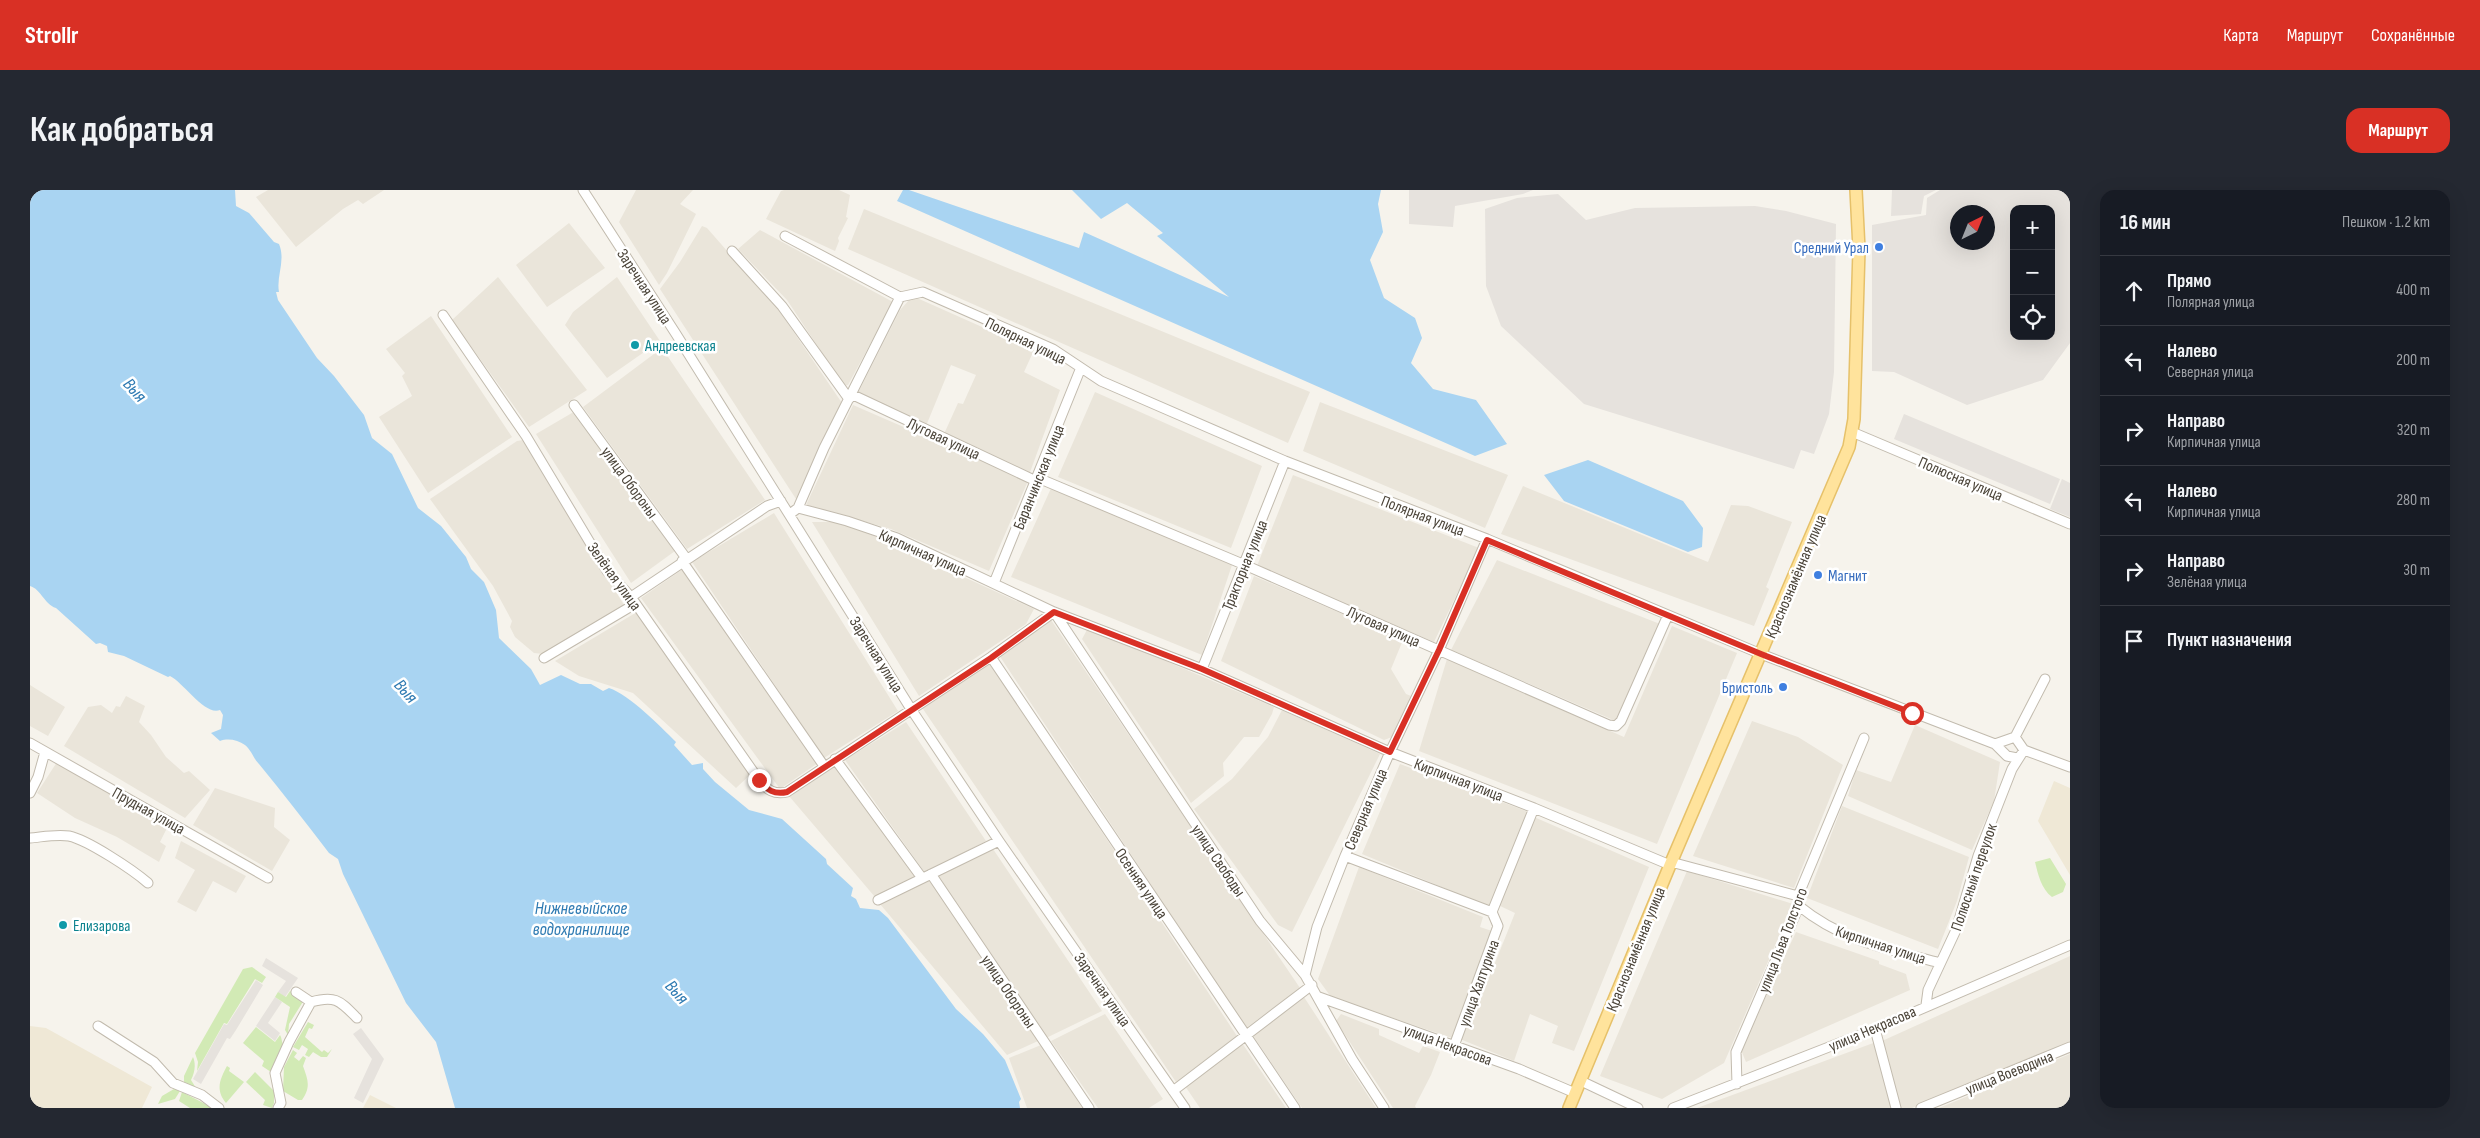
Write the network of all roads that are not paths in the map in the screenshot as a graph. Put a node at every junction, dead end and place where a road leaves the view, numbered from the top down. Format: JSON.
{"nodes":[{"id":1,"x":583,"y":190,"type":"edge"},
{"id":2,"x":1856,"y":190,"type":"edge"},
{"id":3,"x":785,"y":236,"type":"dead end"},
{"id":4,"x":732,"y":251,"type":"dead end"},
{"id":5,"x":900,"y":297,"type":"junction"},
{"id":6,"x":443,"y":315,"type":"dead end"},
{"id":7,"x":1080,"y":370,"type":"junction"},
{"id":8,"x":850,"y":397,"type":"junction"},
{"id":9,"x":574,"y":405,"type":"dead end"},
{"id":10,"x":1852,"y":432,"type":"junction"},
{"id":11,"x":1285,"y":461,"type":"junction"},
{"id":12,"x":1037,"y":480,"type":"junction"},
{"id":13,"x":781,"y":501,"type":"junction"},
{"id":14,"x":798,"y":508,"type":"junction"},
{"id":15,"x":790,"y":514,"type":"junction"},
{"id":16,"x":2070,"y":524,"type":"edge"},
{"id":17,"x":1487,"y":540,"type":"junction"},
{"id":18,"x":684,"y":560,"type":"junction"},
{"id":19,"x":1245,"y":565,"type":"junction"},
{"id":20,"x":994,"y":583,"type":"junction"},
{"id":21,"x":633,"y":600,"type":"junction"},
{"id":22,"x":1054,"y":612,"type":"junction"},
{"id":23,"x":1668,"y":615,"type":"junction"},
{"id":24,"x":1439,"y":650,"type":"junction"},
{"id":25,"x":1761,"y":654,"type":"junction"},
{"id":26,"x":544,"y":658,"type":"dead end"},
{"id":27,"x":991,"y":658,"type":"junction"},
{"id":28,"x":1202,"y":669,"type":"junction"},
{"id":29,"x":2045,"y":679,"type":"dead end"},
{"id":30,"x":911,"y":708,"type":"junction"},
{"id":31,"x":2015,"y":737,"type":"junction"},
{"id":32,"x":1864,"y":738,"type":"dead end"},
{"id":33,"x":30,"y":743,"type":"edge"},
{"id":34,"x":1995,"y":744,"type":"junction"},
{"id":35,"x":2024,"y":750,"type":"junction"},
{"id":36,"x":45,"y":752,"type":"junction"},
{"id":37,"x":1390,"y":752,"type":"junction"},
{"id":38,"x":2017,"y":758,"type":"junction"},
{"id":39,"x":835,"y":759,"type":"junction"},
{"id":40,"x":824,"y":766,"type":"junction"},
{"id":41,"x":2070,"y":767,"type":"edge"},
{"id":42,"x":30,"y":793,"type":"edge"},
{"id":43,"x":1534,"y":808,"type":"junction"},
{"id":44,"x":30,"y":838,"type":"edge"},
{"id":45,"x":999,"y":841,"type":"junction"},
{"id":46,"x":1345,"y":856,"type":"junction"},
{"id":47,"x":1670,"y":864,"type":"junction"},
{"id":48,"x":931,"y":874,"type":"junction"},
{"id":49,"x":268,"y":878,"type":"dead end"},
{"id":50,"x":922,"y":878,"type":"junction"},
{"id":51,"x":148,"y":883,"type":"dead end"},
{"id":52,"x":878,"y":900,"type":"dead end"},
{"id":53,"x":1798,"y":901,"type":"junction"},
{"id":54,"x":1492,"y":912,"type":"junction"},
{"id":55,"x":2070,"y":945,"type":"edge"},
{"id":56,"x":1940,"y":963,"type":"junction"},
{"id":57,"x":1305,"y":975,"type":"junction"},
{"id":58,"x":1312,"y":985,"type":"junction"},
{"id":59,"x":296,"y":992,"type":"dead end"},
{"id":60,"x":1319,"y":997,"type":"junction"},
{"id":61,"x":311,"y":1002,"type":"junction"},
{"id":62,"x":1926,"y":1005,"type":"junction"},
{"id":63,"x":358,"y":1018,"type":"dead end"},
{"id":64,"x":98,"y":1026,"type":"dead end"},
{"id":65,"x":1875,"y":1029,"type":"junction"},
{"id":66,"x":1244,"y":1035,"type":"junction"},
{"id":67,"x":1454,"y":1046,"type":"junction"},
{"id":68,"x":2070,"y":1047,"type":"edge"},
{"id":69,"x":1581,"y":1081,"type":"junction"},
{"id":70,"x":1737,"y":1084,"type":"junction"},
{"id":71,"x":1173,"y":1091,"type":"junction"},
{"id":72,"x":1575,"y":1093,"type":"junction"},
{"id":73,"x":219,"y":1108,"type":"edge"},
{"id":74,"x":278,"y":1108,"type":"edge"},
{"id":75,"x":1088,"y":1108,"type":"edge"},
{"id":76,"x":1185,"y":1108,"type":"edge"},
{"id":77,"x":1295,"y":1108,"type":"edge"},
{"id":78,"x":1384,"y":1108,"type":"edge"},
{"id":79,"x":1569,"y":1108,"type":"edge"},
{"id":80,"x":1638,"y":1108,"type":"edge"},
{"id":81,"x":1673,"y":1108,"type":"edge"},
{"id":82,"x":1896,"y":1108,"type":"edge"},
{"id":83,"x":1921,"y":1108,"type":"edge"}],
"edges":[{"from":1,"to":13,"type":"street","name":"Заречная улица"},
{"from":2,"to":10,"type":"main road","name":"Краснознамённая улица"},
{"from":3,"to":5,"type":"street"},
{"from":4,"to":8,"type":"street","name":"Луговая улица"},
{"from":5,"to":7,"type":"street","name":"Полярная улица"},
{"from":5,"to":8,"type":"street"},
{"from":6,"to":21,"type":"street","name":"Зелёная улица"},
{"from":7,"to":11,"type":"street","name":"Полярная улица"},
{"from":7,"to":12,"type":"street","name":"Баранчинская улица"},
{"from":8,"to":12,"type":"street","name":"Луговая улица"},
{"from":8,"to":14,"type":"street"},
{"from":9,"to":18,"type":"street","name":"улица Обороны"},
{"from":10,"to":16,"type":"street","name":"Полюсная улица"},
{"from":10,"to":25,"type":"main road","name":"Краснознамённая улица"},
{"from":11,"to":17,"type":"street","name":"Полярная улица"},
{"from":11,"to":19,"type":"street","name":"Тракторная улица"},
{"from":12,"to":19,"type":"street","name":"Луговая улица"},
{"from":12,"to":20,"type":"street","name":"Баранчинская улица"},
{"from":13,"to":15,"type":"street","name":"Заречная улица"},
{"from":13,"to":18,"type":"street"},
{"from":14,"to":15,"type":"street"},
{"from":14,"to":20,"type":"street","name":"Кирпичная улица"},
{"from":15,"to":30,"type":"street","name":"Заречная улица"},
{"from":17,"to":23,"type":"street","name":"Полярная улица"},
{"from":17,"to":24,"type":"street","name":"Северная улица"},
{"from":18,"to":21,"type":"street"},
{"from":18,"to":40,"type":"street","name":"улица Обороны"},
{"from":19,"to":24,"type":"street","name":"Луговая улица"},
{"from":19,"to":28,"type":"street","name":"Тракторная улица"},
{"from":20,"to":22,"type":"street","name":"Кирпичная улица"},
{"from":21,"to":26,"type":"street"},
{"from":21,"to":40,"type":"street","name":"Зелёная улица"},
{"from":22,"to":27,"type":"street"},
{"from":22,"to":28,"type":"street","name":"Кирпичная улица"},
{"from":22,"to":57,"type":"street","name":"улица Свободы"},
{"from":23,"to":24,"type":"street","name":"Луговая улица"},
{"from":23,"to":25,"type":"street","name":"Полярная улица"},
{"from":24,"to":37,"type":"street","name":"Северная улица"},
{"from":25,"to":34,"type":"street","name":"Полярная улица"},
{"from":25,"to":47,"type":"main road","name":"Краснознамённая улица"},
{"from":27,"to":30,"type":"street"},
{"from":27,"to":66,"type":"street","name":"Осенняя улица"},
{"from":28,"to":37,"type":"street","name":"Кирпичная улица"},
{"from":29,"to":31,"type":"street"},
{"from":30,"to":39,"type":"street"},
{"from":30,"to":45,"type":"street","name":"Заречная улица"},
{"from":31,"to":34,"type":"street"},
{"from":31,"to":35,"type":"street"},
{"from":32,"to":53,"type":"street","name":"улица Льва Толстого"},
{"from":33,"to":36,"type":"street","name":"Прудная улица"},
{"from":34,"to":38,"type":"street","name":"Полярная улица"},
{"from":35,"to":38,"type":"street","name":"Полюсный переулок"},
{"from":35,"to":41,"type":"street"},
{"from":36,"to":42,"type":"street"},
{"from":36,"to":49,"type":"street","name":"Прудная улица"},
{"from":37,"to":43,"type":"street","name":"Кирпичная улица"},
{"from":37,"to":46,"type":"street","name":"Северная улица"},
{"from":38,"to":56,"type":"street","name":"Полюсный переулок"},
{"from":39,"to":40,"type":"street"},
{"from":39,"to":50,"type":"street"},
{"from":43,"to":47,"type":"street","name":"Кирпичная улица"},
{"from":43,"to":54,"type":"street","name":"улица Халтурина"},
{"from":44,"to":51,"type":"street"},
{"from":45,"to":48,"type":"street"},
{"from":45,"to":71,"type":"street","name":"Заречная улица"},
{"from":46,"to":54,"type":"street"},
{"from":46,"to":57,"type":"street","name":"Северная улица"},
{"from":47,"to":53,"type":"street","name":"Кирпичная улица"},
{"from":47,"to":69,"type":"main road","name":"Краснознамённая улица"},
{"from":48,"to":50,"type":"street"},
{"from":48,"to":75,"type":"street","name":"улица Обороны"},
{"from":50,"to":52,"type":"street"},
{"from":53,"to":56,"type":"street","name":"Кирпичная улица"},
{"from":53,"to":70,"type":"street","name":"улица Льва Толстого"},
{"from":54,"to":67,"type":"street","name":"улица Халтурина"},
{"from":55,"to":62,"type":"street","name":"улица Некрасова"},
{"from":56,"to":62,"type":"street","name":"Полюсный переулок"},
{"from":57,"to":58,"type":"street","name":"улица Свободы"},
{"from":58,"to":60,"type":"street","name":"улица Свободы"},
{"from":58,"to":66,"type":"street"},
{"from":59,"to":61,"type":"street"},
{"from":60,"to":67,"type":"street","name":"улица Некрасова"},
{"from":60,"to":78,"type":"street","name":"улица Свободы"},
{"from":61,"to":63,"type":"street"},
{"from":61,"to":74,"type":"street"},
{"from":62,"to":65,"type":"street","name":"улица Некрасова"},
{"from":64,"to":73,"type":"street"},
{"from":65,"to":70,"type":"street","name":"улица Некрасова"},
{"from":65,"to":82,"type":"street"},
{"from":66,"to":71,"type":"street"},
{"from":66,"to":77,"type":"street","name":"Осенняя улица"},
{"from":67,"to":72,"type":"street","name":"улица Некрасова"},
{"from":68,"to":83,"type":"street","name":"улица Воеводина"},
{"from":69,"to":72,"type":"main road","name":"Краснознамённая улица"},
{"from":69,"to":80,"type":"street"},
{"from":70,"to":81,"type":"street","name":"улица Некрасова"},
{"from":71,"to":76,"type":"street","name":"Заречная улица"},
{"from":72,"to":79,"type":"main road","name":"Краснознамённая улица"}]}
